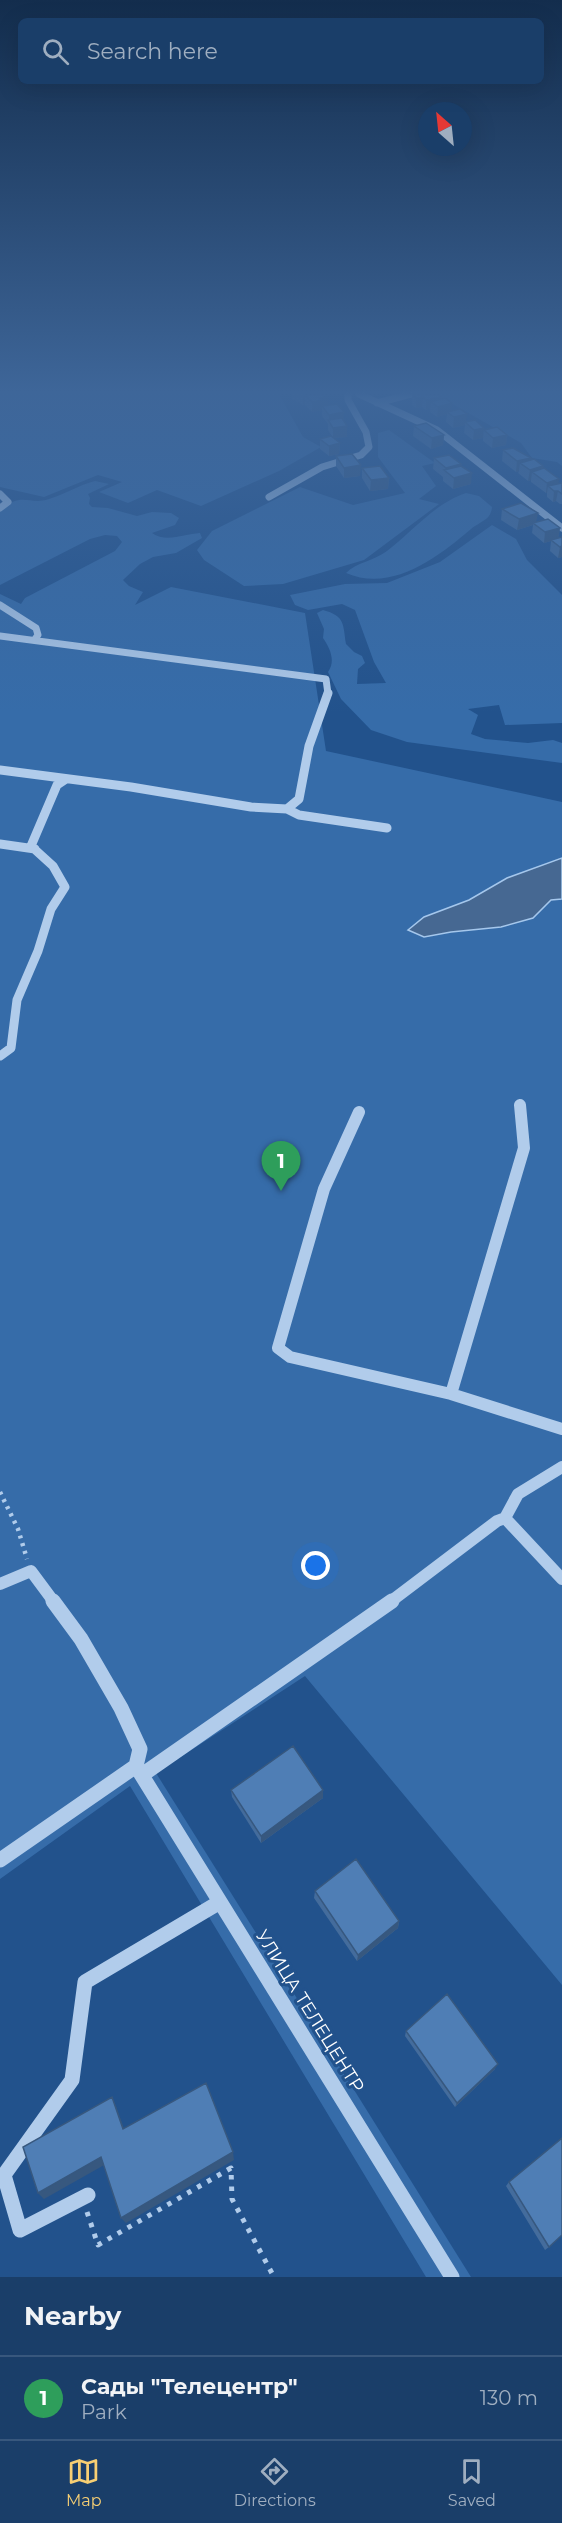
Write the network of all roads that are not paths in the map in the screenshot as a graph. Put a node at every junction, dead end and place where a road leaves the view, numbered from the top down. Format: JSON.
{"nodes":[{"id":1,"x":527,"y":500,"type":"edge"},
{"id":2,"x":562,"y":528,"type":"edge"},
{"id":3,"x":0,"y":605,"type":"edge"},
{"id":4,"x":0,"y":636,"type":"edge"},
{"id":5,"x":34,"y":639,"type":"junction"},
{"id":6,"x":0,"y":770,"type":"edge"},
{"id":7,"x":66,"y":779,"type":"junction"},
{"id":8,"x":287,"y":809,"type":"junction"},
{"id":9,"x":387,"y":828,"type":"dead end"},
{"id":10,"x":0,"y":844,"type":"edge"},
{"id":11,"x":34,"y":849,"type":"junction"},
{"id":12,"x":0,"y":1056,"type":"edge"},
{"id":13,"x":520,"y":1105,"type":"dead end"},
{"id":14,"x":359,"y":1112,"type":"dead end"},
{"id":15,"x":451,"y":1394,"type":"junction"},
{"id":16,"x":562,"y":1429,"type":"edge"},
{"id":17,"x":562,"y":1467,"type":"edge"},
{"id":18,"x":505,"y":1518,"type":"junction"},
{"id":19,"x":562,"y":1579,"type":"edge"},
{"id":20,"x":0,"y":1584,"type":"edge"},
{"id":21,"x":139,"y":1770,"type":"junction"},
{"id":22,"x":0,"y":1860,"type":"edge"},
{"id":23,"x":220,"y":1902,"type":"junction"},
{"id":24,"x":85,"y":2197,"type":"road end"},
{"id":25,"x":452,"y":2277,"type":"edge"}],
"edges":[{"from":1,"to":2,"type":"street"},
{"from":3,"to":5,"type":"street"},
{"from":4,"to":5,"type":"street"},
{"from":5,"to":8,"type":"street"},
{"from":6,"to":7,"type":"street"},
{"from":7,"to":8,"type":"street"},
{"from":7,"to":11,"type":"street"},
{"from":8,"to":9,"type":"street"},
{"from":10,"to":11,"type":"street"},
{"from":11,"to":12,"type":"street"},
{"from":13,"to":15,"type":"street"},
{"from":14,"to":15,"type":"street"},
{"from":15,"to":16,"type":"street"},
{"from":17,"to":18,"type":"street"},
{"from":18,"to":19,"type":"street"},
{"from":18,"to":21,"type":"street"},
{"from":20,"to":21,"type":"street"},
{"from":21,"to":22,"type":"street"},
{"from":21,"to":23,"type":"street","name":"УЛИЦА ТЕЛЕЦЕНТР"},
{"from":23,"to":24,"type":"street"},
{"from":23,"to":25,"type":"street","name":"УЛИЦА ТЕЛЕЦЕНТР"}]}
